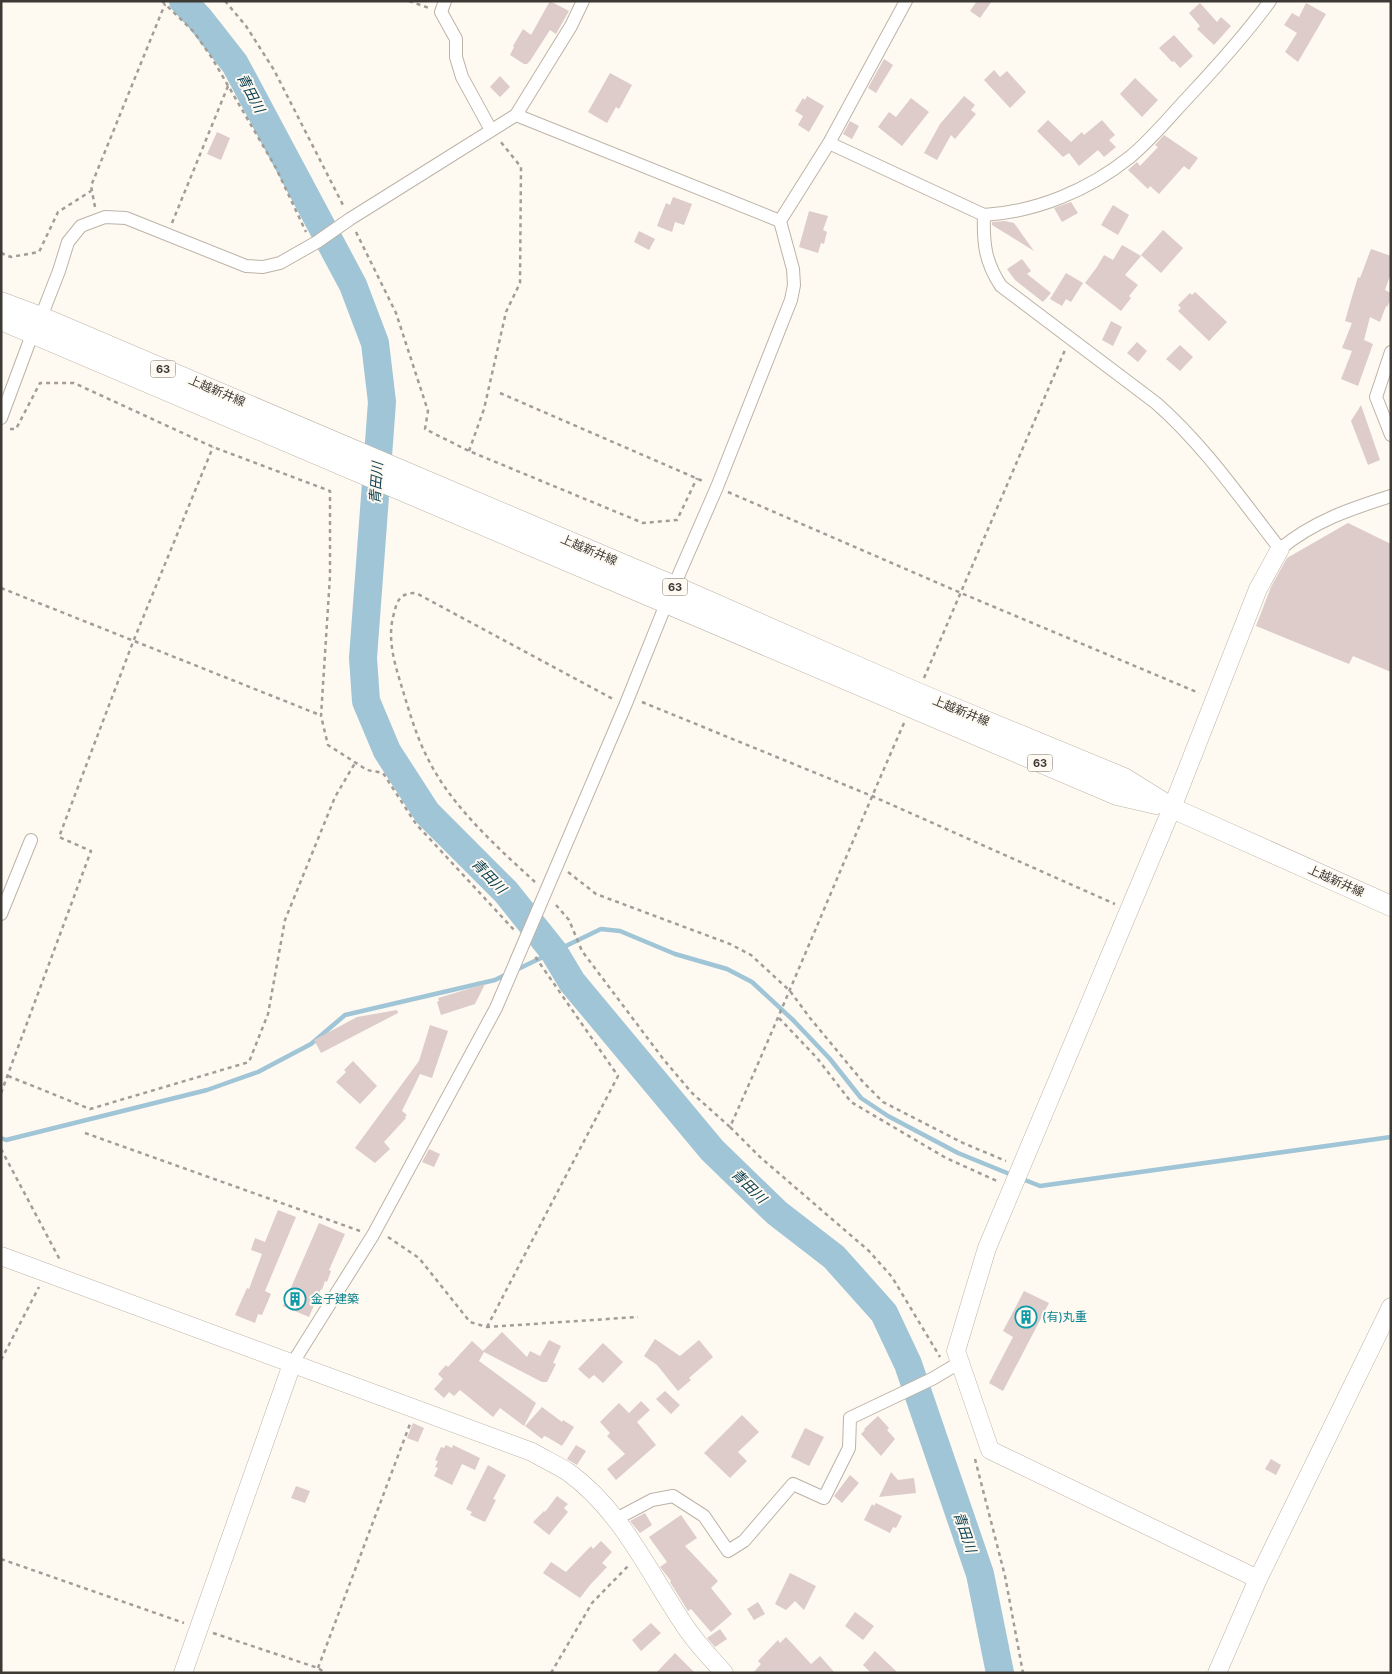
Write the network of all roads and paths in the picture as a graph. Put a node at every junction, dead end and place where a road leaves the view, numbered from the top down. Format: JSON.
{"nodes":[{"id":1,"x":224,"y":1,"type":"edge"},
{"id":2,"x":409,"y":1,"type":"edge"},
{"id":3,"x":583,"y":1,"type":"edge"},
{"id":4,"x":906,"y":1,"type":"edge"},
{"id":5,"x":1270,"y":1,"type":"edge"},
{"id":6,"x":164,"y":2,"type":"edge"},
{"id":7,"x":443,"y":7,"type":"edge"},
{"id":8,"x":228,"y":86,"type":"junction"},
{"id":9,"x":516,"y":115,"type":"junction"},
{"id":10,"x":491,"y":130,"type":"junction"},
{"id":11,"x":828,"y":142,"type":"junction"},
{"id":12,"x":91,"y":190,"type":"junction"},
{"id":13,"x":984,"y":215,"type":"junction"},
{"id":14,"x":97,"y":220,"type":"junction"},
{"id":15,"x":345,"y":222,"type":"junction"},
{"id":16,"x":780,"y":222,"type":"junction"},
{"id":17,"x":168,"y":234,"type":"junction"},
{"id":18,"x":314,"y":243,"type":"junction"},
{"id":19,"x":1,"y":253,"type":"edge"},
{"id":20,"x":1,"y":302,"type":"edge"},
{"id":21,"x":1,"y":320,"type":"edge"},
{"id":22,"x":37,"y":325,"type":"junction"},
{"id":23,"x":1071,"y":337,"type":"junction"},
{"id":24,"x":1391,"y":352,"type":"edge"},
{"id":25,"x":500,"y":393,"type":"dead end"},
{"id":26,"x":1,"y":418,"type":"edge"},
{"id":27,"x":9,"y":429,"type":"dead end"},
{"id":28,"x":1391,"y":435,"type":"edge"},
{"id":29,"x":213,"y":447,"type":"junction"},
{"id":30,"x":469,"y":450,"type":"junction"},
{"id":31,"x":697,"y":478,"type":"junction"},
{"id":32,"x":717,"y":487,"type":"junction"},
{"id":33,"x":1391,"y":496,"type":"edge"},
{"id":34,"x":1280,"y":549,"type":"junction"},
{"id":35,"x":1,"y":588,"type":"edge"},
{"id":36,"x":961,"y":593,"type":"junction"},
{"id":37,"x":670,"y":595,"type":"junction"},
{"id":38,"x":132,"y":642,"type":"junction"},
{"id":39,"x":1214,"y":700,"type":"junction"},
{"id":40,"x":914,"y":701,"type":"junction"},
{"id":41,"x":627,"y":702,"type":"junction"},
{"id":42,"x":320,"y":716,"type":"junction"},
{"id":43,"x":355,"y":762,"type":"junction"},
{"id":44,"x":872,"y":796,"type":"junction"},
{"id":45,"x":1172,"y":808,"type":"junction"},
{"id":46,"x":31,"y":840,"type":"dead end"},
{"id":47,"x":557,"y":863,"type":"junction"},
{"id":48,"x":7,"y":883,"type":"edge"},
{"id":49,"x":543,"y":896,"type":"junction"},
{"id":50,"x":1391,"y":906,"type":"edge"},
{"id":51,"x":1129,"y":910,"type":"junction"},
{"id":52,"x":1,"y":914,"type":"edge"},
{"id":53,"x":525,"y":938,"type":"junction"},
{"id":54,"x":790,"y":991,"type":"junction"},
{"id":55,"x":779,"y":1018,"type":"junction"},
{"id":56,"x":8,"y":1076,"type":"junction"},
{"id":57,"x":1,"y":1093,"type":"edge"},
{"id":58,"x":730,"y":1127,"type":"junction"},
{"id":59,"x":85,"y":1133,"type":"dead end"},
{"id":60,"x":1,"y":1149,"type":"edge"},
{"id":61,"x":1021,"y":1168,"type":"junction"},
{"id":62,"x":1012,"y":1187,"type":"junction"},
{"id":63,"x":375,"y":1232,"type":"junction"},
{"id":64,"x":1,"y":1256,"type":"edge"},
{"id":65,"x":46,"y":1273,"type":"junction"},
{"id":66,"x":71,"y":1281,"type":"junction"},
{"id":67,"x":1391,"y":1308,"type":"edge"},
{"id":68,"x":638,"y":1317,"type":"dead end"},
{"id":69,"x":487,"y":1327,"type":"junction"},
{"id":70,"x":1,"y":1360,"type":"edge"},
{"id":71,"x":292,"y":1364,"type":"junction"},
{"id":72,"x":953,"y":1367,"type":"junction"},
{"id":73,"x":416,"y":1408,"type":"junction"},
{"id":74,"x":974,"y":1455,"type":"dead end"},
{"id":75,"x":616,"y":1519,"type":"junction"},
{"id":76,"x":641,"y":1553,"type":"junction"},
{"id":77,"x":1,"y":1559,"type":"edge"},
{"id":78,"x":1258,"y":1579,"type":"junction"},
{"id":79,"x":187,"y":1624,"type":"dead end"},
{"id":80,"x":206,"y":1631,"type":"dead end"},
{"id":81,"x":318,"y":1668,"type":"junction"},
{"id":82,"x":183,"y":1673,"type":"edge"},
{"id":83,"x":325,"y":1673,"type":"edge"},
{"id":84,"x":551,"y":1673,"type":"edge"},
{"id":85,"x":724,"y":1673,"type":"edge"},
{"id":86,"x":1023,"y":1673,"type":"edge"},
{"id":87,"x":1218,"y":1673,"type":"edge"}],
"edges":[{"from":1,"to":15,"type":"path"},
{"from":2,"to":7,"type":"path"},
{"from":3,"to":9,"type":"street"},
{"from":4,"to":11,"type":"street"},
{"from":5,"to":13,"type":"street"},
{"from":6,"to":8,"type":"path"},
{"from":6,"to":12,"type":"path"},
{"from":7,"to":10,"type":"street"},
{"from":8,"to":17,"type":"path"},
{"from":8,"to":18,"type":"path"},
{"from":9,"to":10,"type":"street"},
{"from":9,"to":16,"type":"street"},
{"from":10,"to":15,"type":"street"},
{"from":10,"to":30,"type":"path"},
{"from":11,"to":13,"type":"street"},
{"from":11,"to":16,"type":"street"},
{"from":12,"to":14,"type":"path"},
{"from":12,"to":19,"type":"path"},
{"from":13,"to":23,"type":"street"},
{"from":14,"to":17,"type":"street"},
{"from":14,"to":22,"type":"street"},
{"from":15,"to":18,"type":"street"},
{"from":15,"to":30,"type":"path"},
{"from":16,"to":32,"type":"street"},
{"from":17,"to":18,"type":"street"},
{"from":20,"to":22,"type":"main road","name":"上越新井線","number":"63"},
{"from":21,"to":22,"type":"main road","name":"上越新井線","number":"63"},
{"from":22,"to":26,"type":"street"},
{"from":22,"to":37,"type":"main road","name":"上越新井線","number":"63"},
{"from":23,"to":34,"type":"street"},
{"from":23,"to":36,"type":"path"},
{"from":24,"to":28,"type":"street"},
{"from":25,"to":31,"type":"path"},
{"from":27,"to":29,"type":"path"},
{"from":29,"to":38,"type":"path"},
{"from":29,"to":42,"type":"path"},
{"from":30,"to":31,"type":"path"},
{"from":31,"to":32,"type":"path"},
{"from":32,"to":36,"type":"path"},
{"from":32,"to":37,"type":"street"},
{"from":33,"to":34,"type":"street"},
{"from":34,"to":39,"type":"street"},
{"from":35,"to":38,"type":"path"},
{"from":36,"to":39,"type":"path"},
{"from":36,"to":40,"type":"path"},
{"from":37,"to":40,"type":"main road","name":"上越新井線","number":"63"},
{"from":37,"to":41,"type":"street"},
{"from":38,"to":42,"type":"path"},
{"from":38,"to":56,"type":"path"},
{"from":39,"to":45,"type":"street"},
{"from":40,"to":44,"type":"path"},
{"from":40,"to":45,"type":"main road","name":"上越新井線","number":"63"},
{"from":41,"to":44,"type":"path"},
{"from":41,"to":47,"type":"street"},
{"from":41,"to":49,"type":"path"},
{"from":42,"to":43,"type":"path"},
{"from":43,"to":53,"type":"path"},
{"from":43,"to":56,"type":"path"},
{"from":44,"to":51,"type":"path"},
{"from":44,"to":54,"type":"path"},
{"from":45,"to":50,"type":"main road","name":"上越新井線","number":"63"},
{"from":45,"to":51,"type":"street"},
{"from":46,"to":48,"type":"street"},
{"from":47,"to":49,"type":"street"},
{"from":47,"to":54,"type":"path"},
{"from":48,"to":52,"type":"street"},
{"from":49,"to":53,"type":"street"},
{"from":49,"to":58,"type":"path"},
{"from":51,"to":61,"type":"street"},
{"from":53,"to":63,"type":"street"},
{"from":53,"to":69,"type":"path"},
{"from":54,"to":55,"type":"path"},
{"from":54,"to":61,"type":"path"},
{"from":55,"to":58,"type":"path"},
{"from":55,"to":62,"type":"path"},
{"from":56,"to":57,"type":"path"},
{"from":58,"to":72,"type":"path"},
{"from":59,"to":63,"type":"path"},
{"from":60,"to":66,"type":"path"},
{"from":61,"to":62,"type":"street"},
{"from":62,"to":72,"type":"street"},
{"from":63,"to":69,"type":"path"},
{"from":63,"to":71,"type":"street"},
{"from":64,"to":65,"type":"street"},
{"from":65,"to":66,"type":"street"},
{"from":65,"to":70,"type":"path"},
{"from":66,"to":71,"type":"street"},
{"from":67,"to":78,"type":"street"},
{"from":68,"to":69,"type":"path"},
{"from":71,"to":73,"type":"street"},
{"from":71,"to":82,"type":"street"},
{"from":72,"to":75,"type":"street"},
{"from":72,"to":78,"type":"street"},
{"from":73,"to":75,"type":"street"},
{"from":73,"to":81,"type":"path"},
{"from":74,"to":86,"type":"path"},
{"from":75,"to":76,"type":"street"},
{"from":76,"to":84,"type":"path"},
{"from":76,"to":85,"type":"street"},
{"from":77,"to":79,"type":"path"},
{"from":78,"to":87,"type":"street"},
{"from":80,"to":81,"type":"path"},
{"from":81,"to":83,"type":"path"}]}
